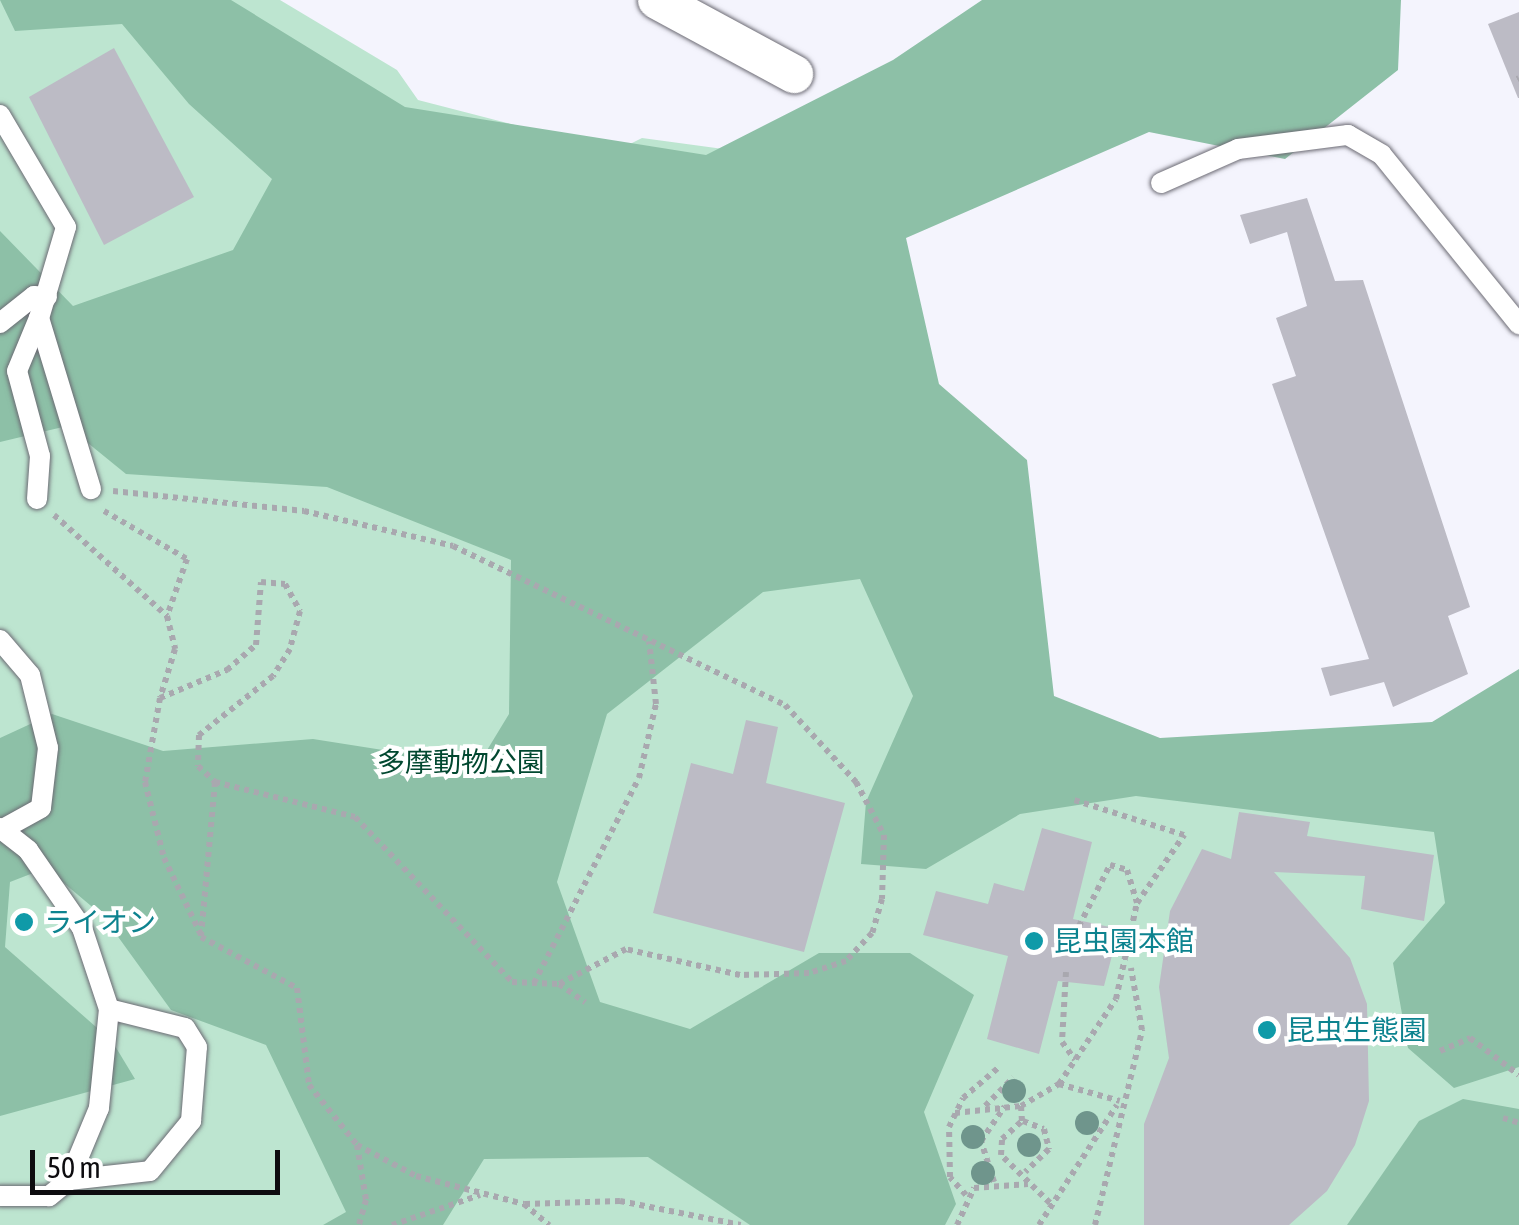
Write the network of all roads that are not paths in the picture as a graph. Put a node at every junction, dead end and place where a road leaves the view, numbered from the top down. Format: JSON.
{"nodes":[{"id":1,"x":682,"y":5,"type":"edge"},
{"id":2,"x":794,"y":74,"type":"dead end"},
{"id":3,"x":0,"y":116,"type":"edge"},
{"id":4,"x":1161,"y":183,"type":"dead end"},
{"id":5,"x":47,"y":296,"type":"junction"},
{"id":6,"x":40,"y":318,"type":"junction"},
{"id":7,"x":0,"y":323,"type":"edge"},
{"id":8,"x":1519,"y":324,"type":"edge"},
{"id":9,"x":91,"y":489,"type":"road end"},
{"id":10,"x":37,"y":499,"type":"road end"},
{"id":11,"x":0,"y":640,"type":"edge"},
{"id":12,"x":2,"y":828,"type":"edge"},
{"id":13,"x":109,"y":1009,"type":"junction"},
{"id":14,"x":69,"y":1180,"type":"junction"},
{"id":15,"x":0,"y":1196,"type":"edge"}],
"edges":[{"from":1,"to":2,"type":"street"},
{"from":3,"to":5,"type":"lane"},
{"from":4,"to":8,"type":"lane"},
{"from":5,"to":6,"type":"lane"},
{"from":5,"to":7,"type":"lane"},
{"from":6,"to":9,"type":"lane"},
{"from":6,"to":10,"type":"lane"},
{"from":11,"to":12,"type":"lane"},
{"from":12,"to":13,"type":"lane"},
{"from":13,"to":14,"type":"lane"},
{"from":13,"to":14,"type":"lane"},
{"from":14,"to":15,"type":"lane"}]}
